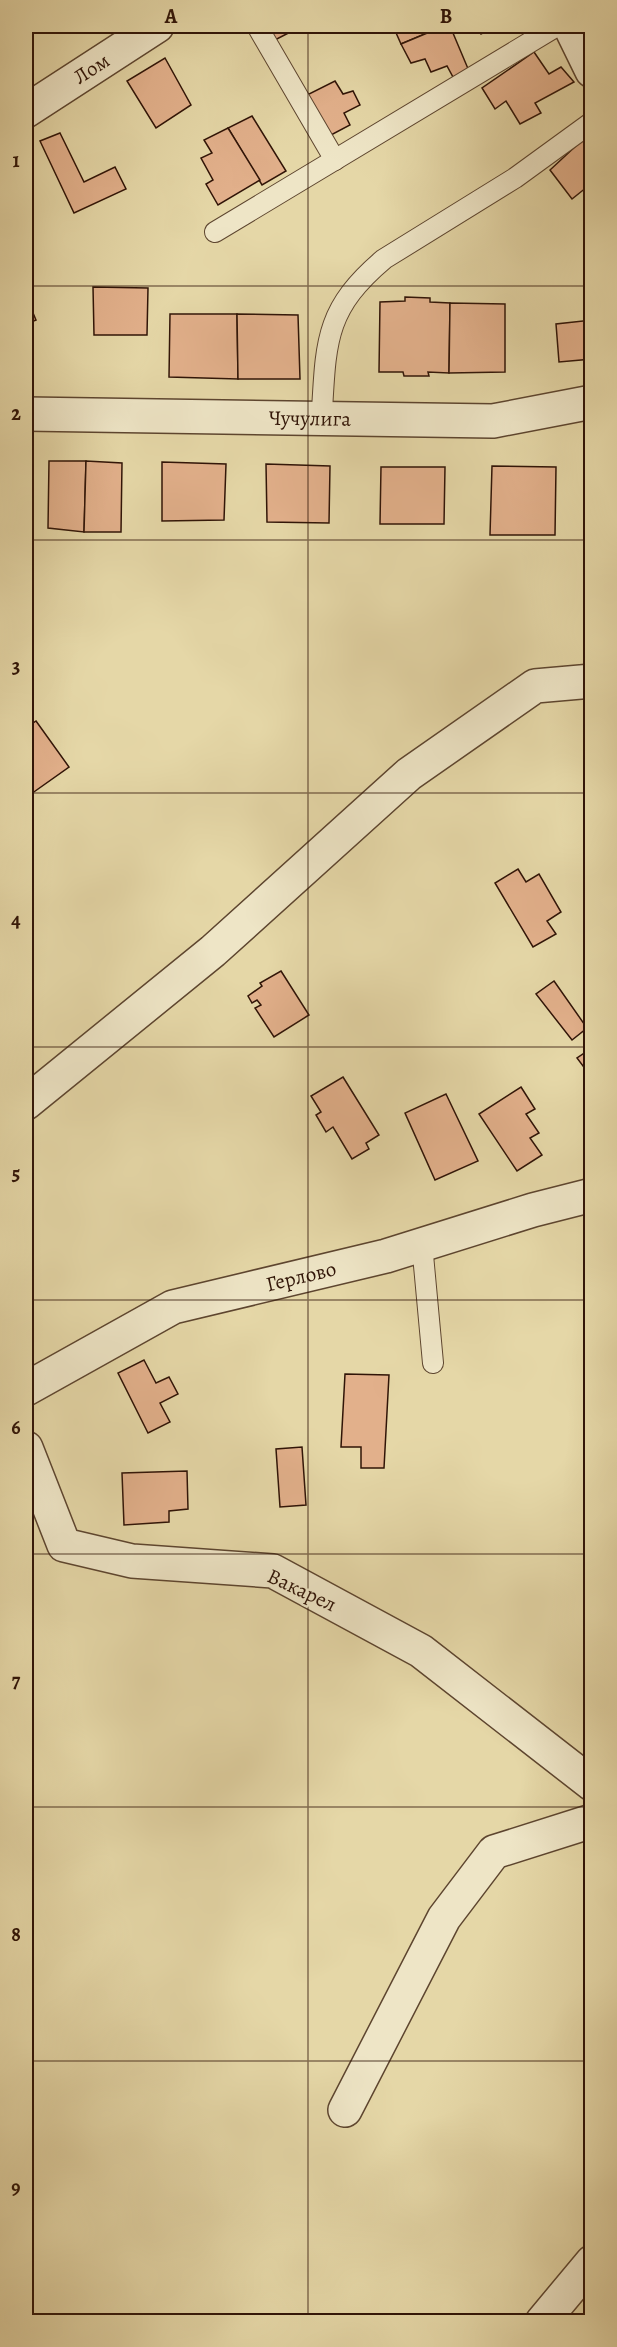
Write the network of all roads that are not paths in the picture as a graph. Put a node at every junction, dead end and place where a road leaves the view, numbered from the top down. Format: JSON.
{"nodes":[{"id":1,"x":158,"y":26,"type":"edge"},
{"id":2,"x":257,"y":26,"type":"edge"},
{"id":3,"x":558,"y":26,"type":"edge"},
{"id":4,"x":570,"y":26,"type":"edge"},
{"id":5,"x":591,"y":71,"type":"edge"},
{"id":6,"x":26,"y":111,"type":"edge"},
{"id":7,"x":591,"y":122,"type":"edge"},
{"id":8,"x":334,"y":160,"type":"junction"},
{"id":9,"x":215,"y":232,"type":"dead end"},
{"id":10,"x":591,"y":402,"type":"edge"},
{"id":11,"x":26,"y":414,"type":"edge"},
{"id":12,"x":327,"y":420,"type":"junction"},
{"id":13,"x":591,"y":681,"type":"edge"},
{"id":14,"x":26,"y":1103,"type":"edge"},
{"id":15,"x":591,"y":1195,"type":"edge"},
{"id":16,"x":422,"y":1244,"type":"junction"},
{"id":17,"x":433,"y":1363,"type":"dead end"},
{"id":18,"x":26,"y":1389,"type":"edge"},
{"id":19,"x":26,"y":1448,"type":"edge"},
{"id":20,"x":591,"y":1784,"type":"edge"},
{"id":21,"x":591,"y":1821,"type":"edge"},
{"id":22,"x":345,"y":2110,"type":"dead end"},
{"id":23,"x":591,"y":2262,"type":"edge"},
{"id":24,"x":542,"y":2322,"type":"edge"}],
"edges":[{"from":1,"to":6,"type":"street","name":"Лом"},
{"from":2,"to":8,"type":"lane"},
{"from":3,"to":8,"type":"lane"},
{"from":4,"to":5,"type":"street"},
{"from":7,"to":12,"type":"lane"},
{"from":8,"to":9,"type":"lane"},
{"from":10,"to":12,"type":"street","name":"Чучулига"},
{"from":11,"to":12,"type":"street","name":"Чучулига"},
{"from":13,"to":14,"type":"street"},
{"from":15,"to":16,"type":"street","name":"Герлово"},
{"from":16,"to":17,"type":"lane"},
{"from":16,"to":18,"type":"street","name":"Герлово"},
{"from":19,"to":20,"type":"street","name":"Вакарел"},
{"from":21,"to":22,"type":"street"},
{"from":23,"to":24,"type":"street"}]}
